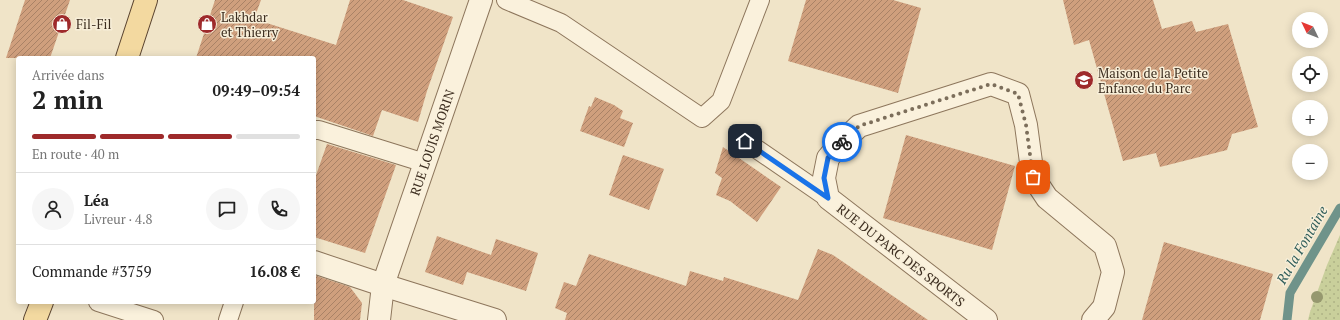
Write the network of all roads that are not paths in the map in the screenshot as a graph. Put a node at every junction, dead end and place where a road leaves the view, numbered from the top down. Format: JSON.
{"nodes":[{"id":1,"x":146,"y":0,"type":"edge"},
{"id":2,"x":481,"y":0,"type":"edge"},
{"id":3,"x":506,"y":0,"type":"edge"},
{"id":4,"x":760,"y":0,"type":"edge"},
{"id":5,"x":128,"y":56,"type":"edge"},
{"id":6,"x":316,"y":130,"type":"edge"},
{"id":7,"x":745,"y":141,"type":"dead end"},
{"id":8,"x":425,"y":163,"type":"junction"},
{"id":9,"x":828,"y":198,"type":"junction"},
{"id":10,"x":316,"y":263,"type":"edge"},
{"id":11,"x":383,"y":285,"type":"junction"},
{"id":12,"x":104,"y":304,"type":"edge"},
{"id":13,"x":233,"y":304,"type":"edge"},
{"id":14,"x":154,"y":320,"type":"edge"},
{"id":15,"x":228,"y":320,"type":"edge"},
{"id":16,"x":379,"y":320,"type":"edge"},
{"id":17,"x":495,"y":320,"type":"edge"},
{"id":18,"x":986,"y":320,"type":"edge"},
{"id":19,"x":1093,"y":320,"type":"edge"}],
"edges":[{"from":1,"to":5,"type":"main road"},
{"from":2,"to":8,"type":"street","name":"RUE LOUIS MORIN"},
{"from":3,"to":4,"type":"lane"},
{"from":6,"to":8,"type":"lane"},
{"from":7,"to":9,"type":"lane"},
{"from":8,"to":11,"type":"street","name":"RUE LOUIS MORIN"},
{"from":9,"to":18,"type":"street","name":"RUE DU PARC DES SPORTS"},
{"from":9,"to":19,"type":"street","name":"RUE DU PARC DES SPORTS"},
{"from":10,"to":11,"type":"street"},
{"from":11,"to":16,"type":"street","name":"RUE LOUIS MORIN"},
{"from":11,"to":17,"type":"street"},
{"from":12,"to":14,"type":"lane"},
{"from":13,"to":15,"type":"lane"}]}
